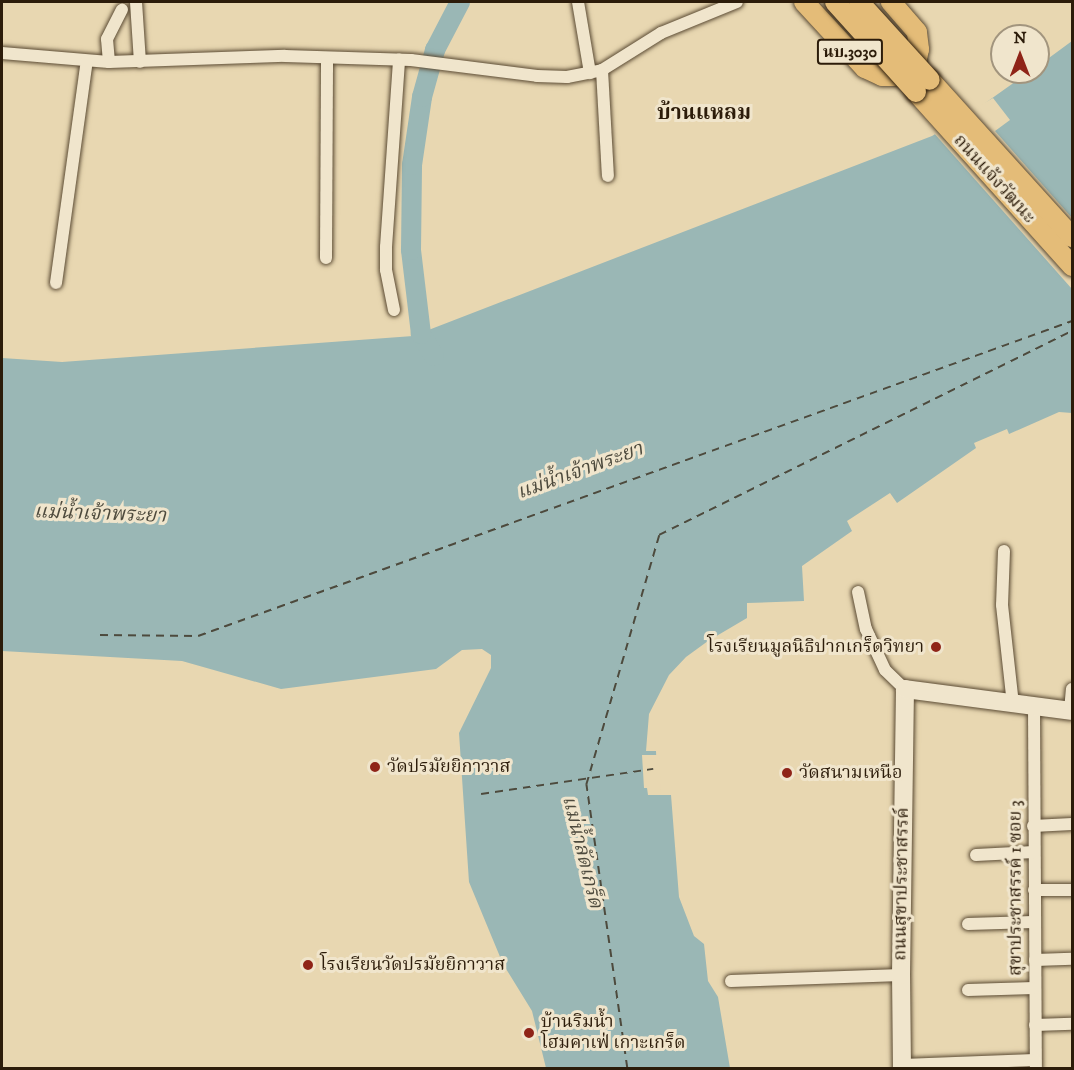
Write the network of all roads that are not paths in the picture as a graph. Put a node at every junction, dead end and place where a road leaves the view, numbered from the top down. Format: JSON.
{"nodes":[{"id":1,"x":136,"y":2,"type":"edge"},
{"id":2,"x":578,"y":2,"type":"edge"},
{"id":3,"x":737,"y":2,"type":"edge"},
{"id":4,"x":804,"y":2,"type":"edge"},
{"id":5,"x":835,"y":2,"type":"edge"},
{"id":6,"x":859,"y":2,"type":"edge"},
{"id":7,"x":891,"y":2,"type":"edge"},
{"id":8,"x":122,"y":10,"type":"dead end"},
{"id":9,"x":2,"y":53,"type":"edge"},
{"id":10,"x":327,"y":59,"type":"junction"},
{"id":11,"x":405,"y":60,"type":"junction"},
{"id":12,"x":87,"y":61,"type":"junction"},
{"id":13,"x":109,"y":62,"type":"junction"},
{"id":14,"x":140,"y":62,"type":"junction"},
{"id":15,"x":596,"y":72,"type":"junction"},
{"id":16,"x":923,"y":86,"type":"junction"},
{"id":17,"x":608,"y":176,"type":"dead end"},
{"id":18,"x":1072,"y":237,"type":"edge"},
{"id":19,"x":326,"y":258,"type":"dead end"},
{"id":20,"x":1072,"y":266,"type":"edge"},
{"id":21,"x":56,"y":283,"type":"dead end"},
{"id":22,"x":394,"y":310,"type":"dead end"},
{"id":23,"x":1004,"y":551,"type":"dead end"},
{"id":24,"x":858,"y":592,"type":"dead end"},
{"id":25,"x":905,"y":689,"type":"junction"},
{"id":26,"x":1072,"y":689,"type":"edge"},
{"id":27,"x":1013,"y":704,"type":"junction"},
{"id":28,"x":1034,"y":707,"type":"junction"},
{"id":29,"x":1071,"y":711,"type":"edge"},
{"id":30,"x":1072,"y":824,"type":"edge"},
{"id":31,"x":1033,"y":826,"type":"junction"},
{"id":32,"x":1034,"y":852,"type":"junction"},
{"id":33,"x":976,"y":855,"type":"dead end"},
{"id":34,"x":1034,"y":890,"type":"junction"},
{"id":35,"x":1072,"y":890,"type":"edge"},
{"id":36,"x":1033,"y":922,"type":"junction"},
{"id":37,"x":968,"y":924,"type":"dead end"},
{"id":38,"x":1072,"y":959,"type":"edge"},
{"id":39,"x":1035,"y":960,"type":"junction"},
{"id":40,"x":901,"y":975,"type":"junction"},
{"id":41,"x":731,"y":981,"type":"dead end"},
{"id":42,"x":1034,"y":988,"type":"junction"},
{"id":43,"x":968,"y":990,"type":"dead end"},
{"id":44,"x":1072,"y":1024,"type":"edge"},
{"id":45,"x":1035,"y":1025,"type":"junction"},
{"id":46,"x":1035,"y":1064,"type":"edge"},
{"id":47,"x":971,"y":1065,"type":"edge"},
{"id":48,"x":902,"y":1067,"type":"edge"}],
"edges":[{"from":1,"to":14,"type":"street"},
{"from":2,"to":15,"type":"street"},
{"from":3,"to":15,"type":"street"},
{"from":4,"to":7,"type":"main road","number":"นบ.3030"},
{"from":5,"to":16,"type":"main road","bridge":true},
{"from":6,"to":16,"type":"main road","bridge":true},
{"from":8,"to":13,"type":"street"},
{"from":9,"to":12,"type":"street"},
{"from":10,"to":11,"type":"street"},
{"from":10,"to":14,"type":"street"},
{"from":10,"to":19,"type":"street"},
{"from":11,"to":15,"type":"street"},
{"from":11,"to":22,"type":"street"},
{"from":12,"to":13,"type":"street"},
{"from":12,"to":21,"type":"street"},
{"from":13,"to":14,"type":"street"},
{"from":15,"to":17,"type":"street"},
{"from":16,"to":18,"type":"main road","name":"ถนนแจ้งวัฒนะ"},
{"from":16,"to":20,"type":"main road","name":"ถนนแจ้งวัฒนะ"},
{"from":23,"to":27,"type":"street"},
{"from":24,"to":25,"type":"street"},
{"from":25,"to":27,"type":"street"},
{"from":25,"to":40,"type":"street","name":"ถนนสุขาประชาสรรค์"},
{"from":26,"to":29,"type":"street"},
{"from":27,"to":28,"type":"street"},
{"from":28,"to":29,"type":"street"},
{"from":28,"to":31,"type":"street","name":"สุขาประชาสรรค์ 1 ซอย 3"},
{"from":30,"to":31,"type":"street"},
{"from":31,"to":32,"type":"street","name":"สุขาประชาสรรค์ 1 ซอย 3"},
{"from":32,"to":33,"type":"street"},
{"from":32,"to":34,"type":"street","name":"สุขาประชาสรรค์ 1 ซอย 3"},
{"from":34,"to":35,"type":"street"},
{"from":34,"to":36,"type":"street","name":"สุขาประชาสรรค์ 1 ซอย 3"},
{"from":36,"to":37,"type":"street"},
{"from":36,"to":39,"type":"street","name":"สุขาประชาสรรค์ 1 ซอย 3"},
{"from":38,"to":39,"type":"street"},
{"from":39,"to":42,"type":"street","name":"สุขาประชาสรรค์ 1 ซอย 3"},
{"from":40,"to":41,"type":"street"},
{"from":40,"to":48,"type":"street","name":"ถนนสุขาประชาสรรค์"},
{"from":42,"to":43,"type":"street"},
{"from":42,"to":45,"type":"street","name":"สุขาประชาสรรค์ 1 ซอย 3"},
{"from":44,"to":45,"type":"street"},
{"from":45,"to":46,"type":"street","name":"สุขาประชาสรรค์ 1 ซอย 3"},
{"from":46,"to":47,"type":"street"},
{"from":47,"to":48,"type":"street"}]}
